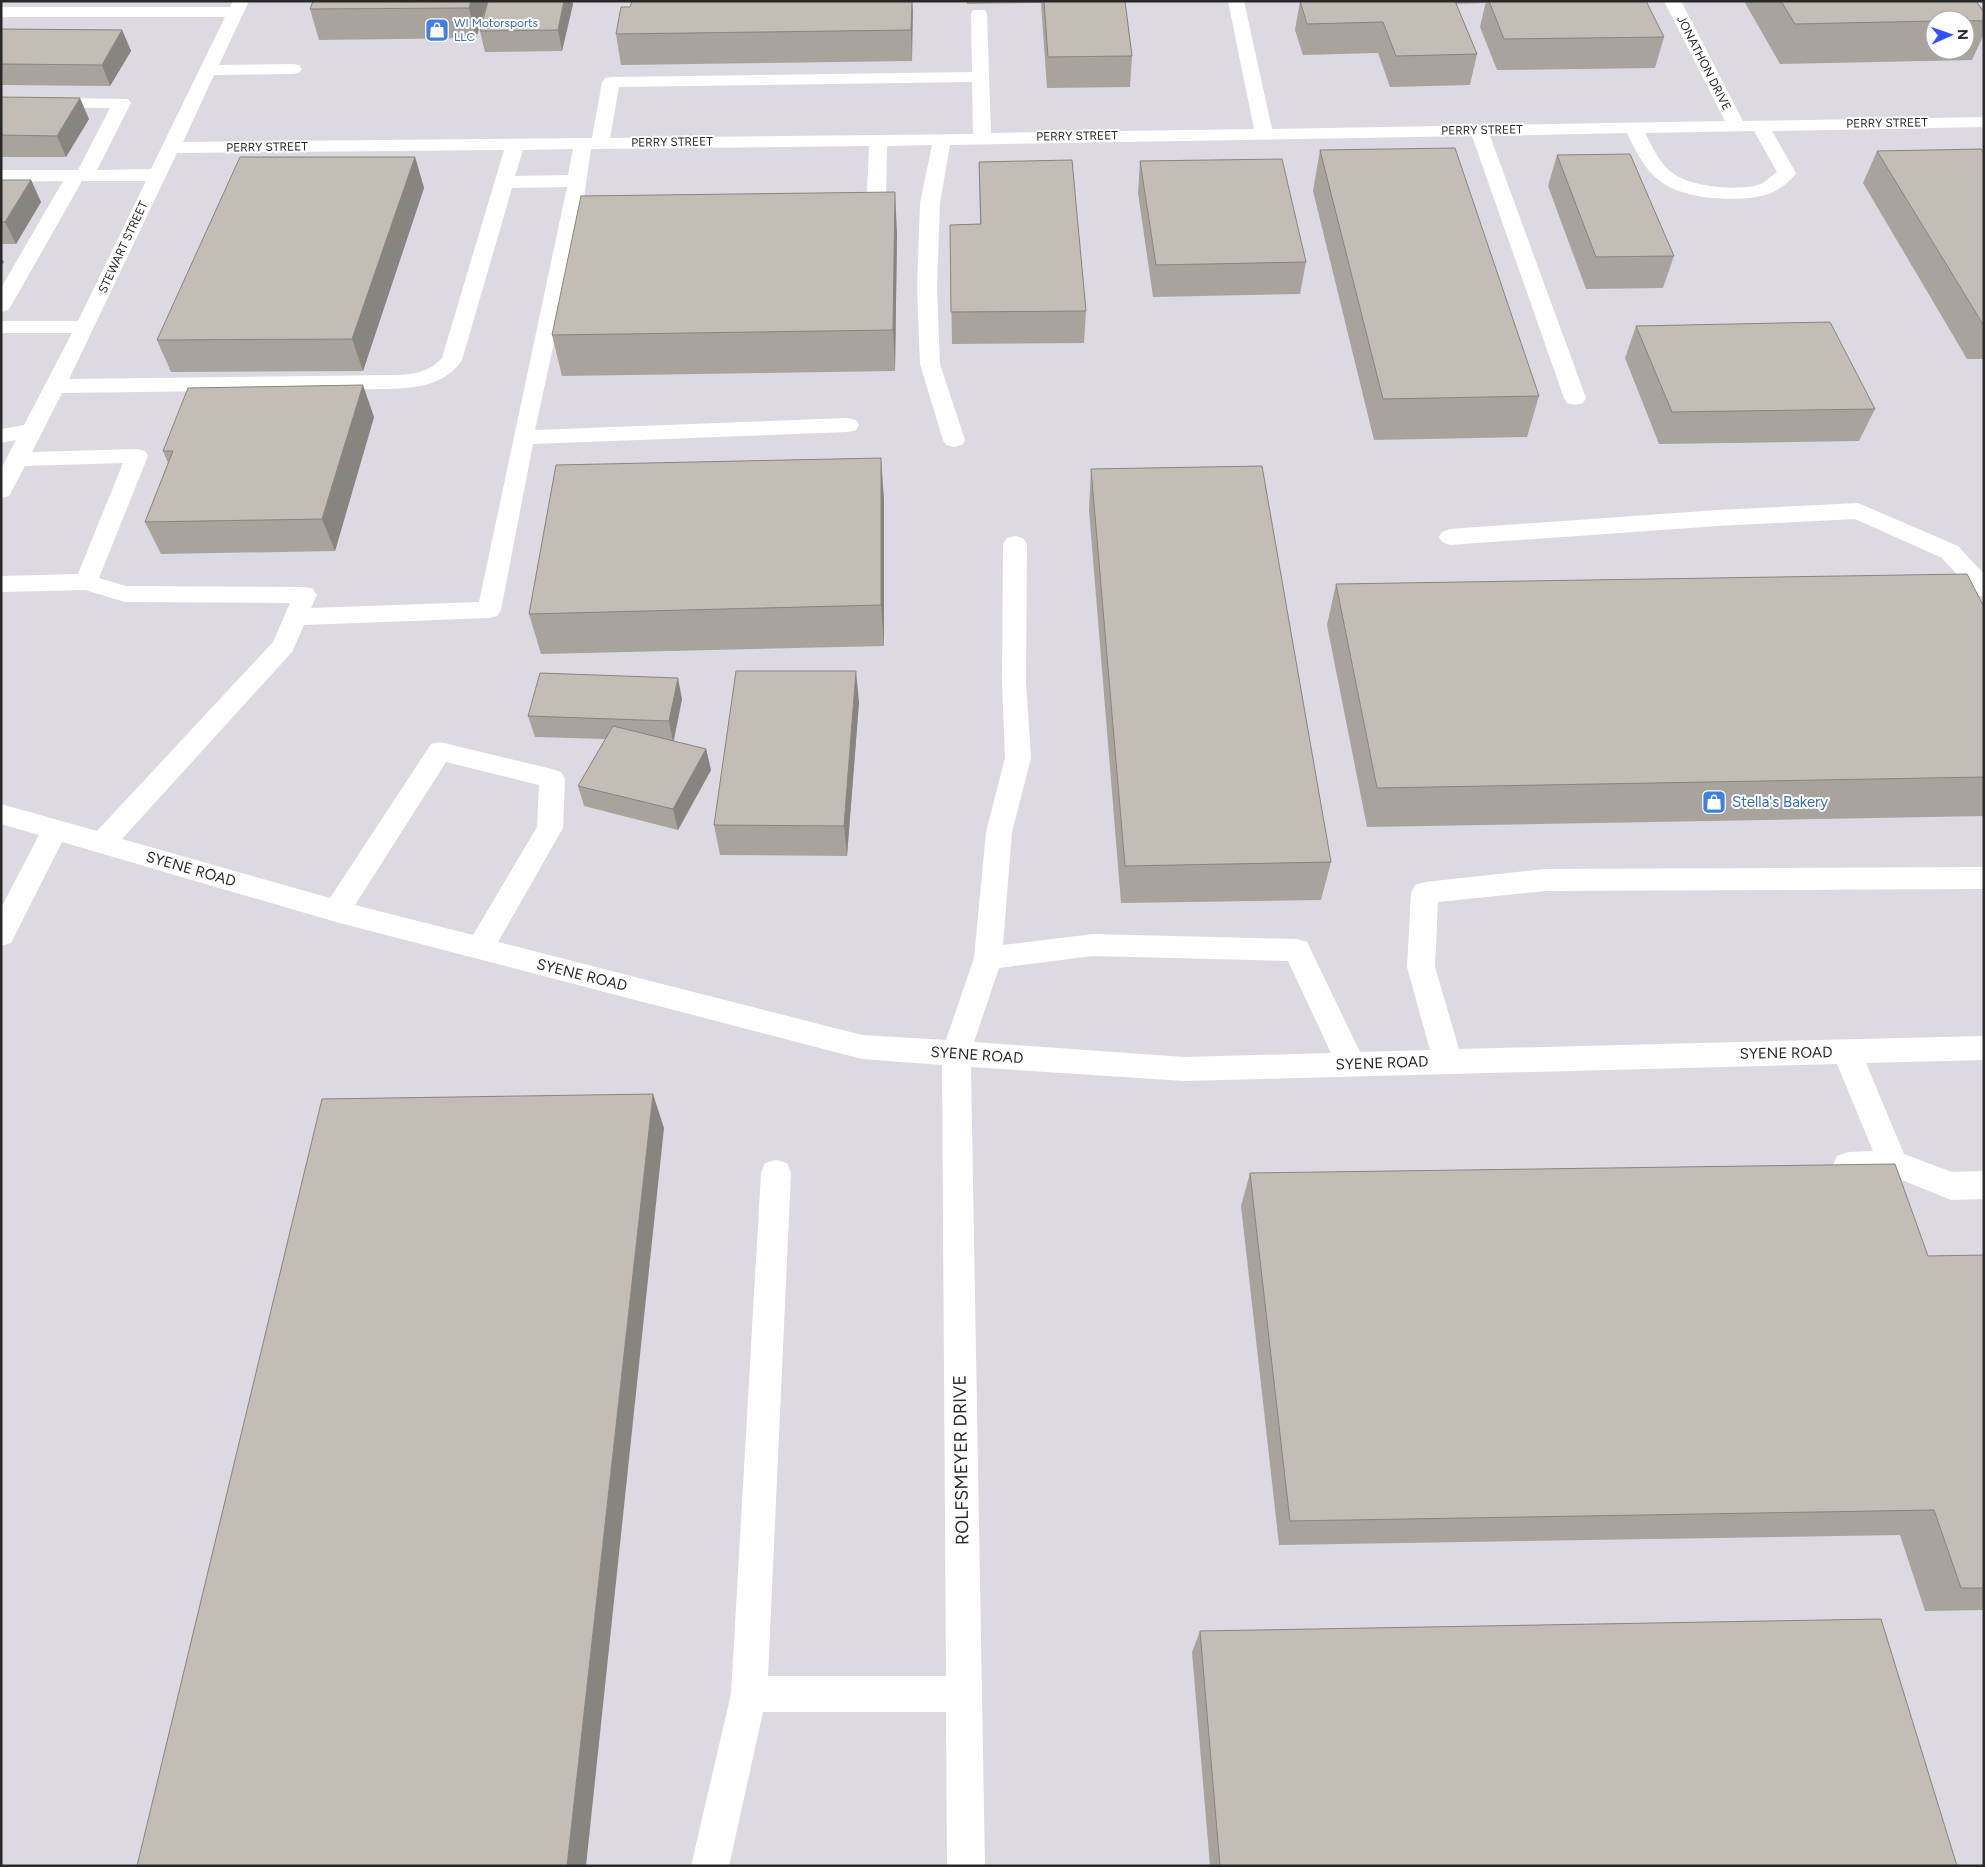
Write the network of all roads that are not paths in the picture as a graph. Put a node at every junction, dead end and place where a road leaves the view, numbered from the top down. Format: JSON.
{"nodes":[{"id":1,"x":1236,"y":1,"type":"edge"},
{"id":2,"x":1672,"y":1,"type":"edge"},
{"id":3,"x":238,"y":7,"type":"edge"},
{"id":4,"x":1,"y":12,"type":"edge"},
{"id":5,"x":979,"y":14,"type":"dead end"},
{"id":6,"x":293,"y":69,"type":"dead end"},
{"id":7,"x":208,"y":70,"type":"junction"},
{"id":8,"x":981,"y":77,"type":"junction"},
{"id":9,"x":1,"y":102,"type":"edge"},
{"id":10,"x":1984,"y":122,"type":"edge"},
{"id":11,"x":1736,"y":125,"type":"junction"},
{"id":12,"x":1759,"y":125,"type":"junction"},
{"id":13,"x":1633,"y":127,"type":"junction"},
{"id":14,"x":1479,"y":130,"type":"junction"},
{"id":15,"x":1264,"y":134,"type":"junction"},
{"id":16,"x":982,"y":138,"type":"junction"},
{"id":17,"x":942,"y":139,"type":"junction"},
{"id":18,"x":878,"y":140,"type":"junction"},
{"id":19,"x":592,"y":143,"type":"junction"},
{"id":20,"x":515,"y":144,"type":"junction"},
{"id":21,"x":170,"y":148,"type":"junction"},
{"id":22,"x":157,"y":175,"type":"junction"},
{"id":23,"x":1,"y":176,"type":"edge"},
{"id":24,"x":80,"y":176,"type":"junction"},
{"id":25,"x":577,"y":181,"type":"junction"},
{"id":26,"x":505,"y":182,"type":"junction"},
{"id":27,"x":827,"y":198,"type":"edge"},
{"id":28,"x":1,"y":306,"type":"edge"},
{"id":29,"x":1,"y":327,"type":"edge"},
{"id":30,"x":85,"y":327,"type":"junction"},
{"id":31,"x":56,"y":386,"type":"junction"},
{"id":32,"x":1575,"y":398,"type":"dead end"},
{"id":33,"x":848,"y":425,"type":"dead end"},
{"id":34,"x":33,"y":430,"type":"junction"},
{"id":35,"x":1,"y":436,"type":"edge"},
{"id":36,"x":523,"y":437,"type":"junction"},
{"id":37,"x":954,"y":440,"type":"dead end"},
{"id":38,"x":18,"y":459,"type":"junction"},
{"id":39,"x":1,"y":491,"type":"edge"},
{"id":40,"x":1450,"y":537,"type":"dead end"},
{"id":41,"x":1015,"y":544,"type":"dead end"},
{"id":42,"x":86,"y":582,"type":"junction"},
{"id":43,"x":1,"y":584,"type":"edge"},
{"id":44,"x":1984,"y":589,"type":"edge"},
{"id":45,"x":296,"y":617,"type":"junction"},
{"id":46,"x":1,"y":814,"type":"edge"},
{"id":47,"x":55,"y":829,"type":"junction"},
{"id":48,"x":102,"y":843,"type":"junction"},
{"id":49,"x":1984,"y":878,"type":"edge"},
{"id":50,"x":336,"y":910,"type":"junction"},
{"id":51,"x":1,"y":935,"type":"edge"},
{"id":52,"x":480,"y":948,"type":"junction"},
{"id":53,"x":988,"y":958,"type":"junction"},
{"id":54,"x":1984,"y":1048,"type":"edge"},
{"id":55,"x":1846,"y":1051,"type":"junction"},
{"id":56,"x":956,"y":1054,"type":"junction"},
{"id":57,"x":1448,"y":1062,"type":"junction"},
{"id":58,"x":1351,"y":1064,"type":"junction"},
{"id":59,"x":1893,"y":1163,"type":"junction"},
{"id":60,"x":1848,"y":1165,"type":"edge"},
{"id":61,"x":776,"y":1173,"type":"dead end"},
{"id":62,"x":1984,"y":1185,"type":"edge"},
{"id":63,"x":749,"y":1694,"type":"junction"},
{"id":64,"x":964,"y":1694,"type":"junction"},
{"id":65,"x":710,"y":1866,"type":"edge"},
{"id":66,"x":966,"y":1866,"type":"edge"}],
"edges":[{"from":1,"to":15,"type":"street"},
{"from":2,"to":11,"type":"street","name":"JONATHON DRIVE"},
{"from":3,"to":4,"type":"street"},
{"from":3,"to":7,"type":"street","name":"STEWART STREET"},
{"from":5,"to":8,"type":"street"},
{"from":6,"to":7,"type":"street"},
{"from":7,"to":21,"type":"street","name":"STEWART STREET"},
{"from":8,"to":16,"type":"street"},
{"from":8,"to":19,"type":"street"},
{"from":9,"to":24,"type":"street"},
{"from":10,"to":12,"type":"street","name":"PERRY STREET"},
{"from":11,"to":12,"type":"street","name":"PERRY STREET"},
{"from":11,"to":13,"type":"street","name":"PERRY STREET"},
{"from":12,"to":13,"type":"street"},
{"from":13,"to":14,"type":"street","name":"PERRY STREET"},
{"from":14,"to":15,"type":"street","name":"PERRY STREET"},
{"from":14,"to":32,"type":"street"},
{"from":15,"to":16,"type":"street","name":"PERRY STREET"},
{"from":16,"to":17,"type":"street","name":"PERRY STREET"},
{"from":17,"to":18,"type":"street","name":"PERRY STREET"},
{"from":17,"to":37,"type":"street"},
{"from":18,"to":19,"type":"street","name":"PERRY STREET"},
{"from":18,"to":27,"type":"street"},
{"from":19,"to":20,"type":"street","name":"PERRY STREET"},
{"from":19,"to":25,"type":"street"},
{"from":20,"to":21,"type":"street","name":"PERRY STREET"},
{"from":20,"to":26,"type":"street"},
{"from":21,"to":22,"type":"street","name":"STEWART STREET"},
{"from":22,"to":24,"type":"street"},
{"from":22,"to":30,"type":"street","name":"STEWART STREET"},
{"from":23,"to":24,"type":"street"},
{"from":24,"to":28,"type":"street"},
{"from":25,"to":26,"type":"street"},
{"from":25,"to":36,"type":"street"},
{"from":26,"to":31,"type":"street"},
{"from":29,"to":30,"type":"street"},
{"from":30,"to":31,"type":"street","name":"STEWART STREET"},
{"from":31,"to":34,"type":"street","name":"STEWART STREET"},
{"from":33,"to":36,"type":"street"},
{"from":34,"to":35,"type":"street"},
{"from":34,"to":38,"type":"street","name":"STEWART STREET"},
{"from":36,"to":45,"type":"street"},
{"from":38,"to":39,"type":"street","name":"STEWART STREET"},
{"from":38,"to":42,"type":"street"},
{"from":40,"to":44,"type":"street"},
{"from":41,"to":53,"type":"street","name":"ROLFSMEYER DRIVE"},
{"from":42,"to":43,"type":"street"},
{"from":42,"to":45,"type":"street"},
{"from":45,"to":48,"type":"street"},
{"from":46,"to":47,"type":"street","name":"SYENE ROAD"},
{"from":47,"to":48,"type":"street","name":"SYENE ROAD"},
{"from":47,"to":51,"type":"street"},
{"from":48,"to":50,"type":"street","name":"SYENE ROAD"},
{"from":49,"to":57,"type":"street"},
{"from":50,"to":52,"type":"street","name":"SYENE ROAD"},
{"from":50,"to":52,"type":"street"},
{"from":52,"to":56,"type":"street","name":"SYENE ROAD"},
{"from":53,"to":56,"type":"street","name":"ROLFSMEYER DRIVE"},
{"from":53,"to":58,"type":"street"},
{"from":54,"to":55,"type":"street","name":"SYENE ROAD"},
{"from":55,"to":57,"type":"street","name":"SYENE ROAD"},
{"from":55,"to":59,"type":"street"},
{"from":56,"to":58,"type":"street","name":"SYENE ROAD"},
{"from":56,"to":64,"type":"street","name":"ROLFSMEYER DRIVE"},
{"from":57,"to":58,"type":"street","name":"SYENE ROAD"},
{"from":59,"to":60,"type":"street"},
{"from":59,"to":62,"type":"street"},
{"from":61,"to":63,"type":"street"},
{"from":63,"to":64,"type":"street"},
{"from":63,"to":65,"type":"street"},
{"from":64,"to":66,"type":"street","name":"ROLFSMEYER DRIVE"}]}
